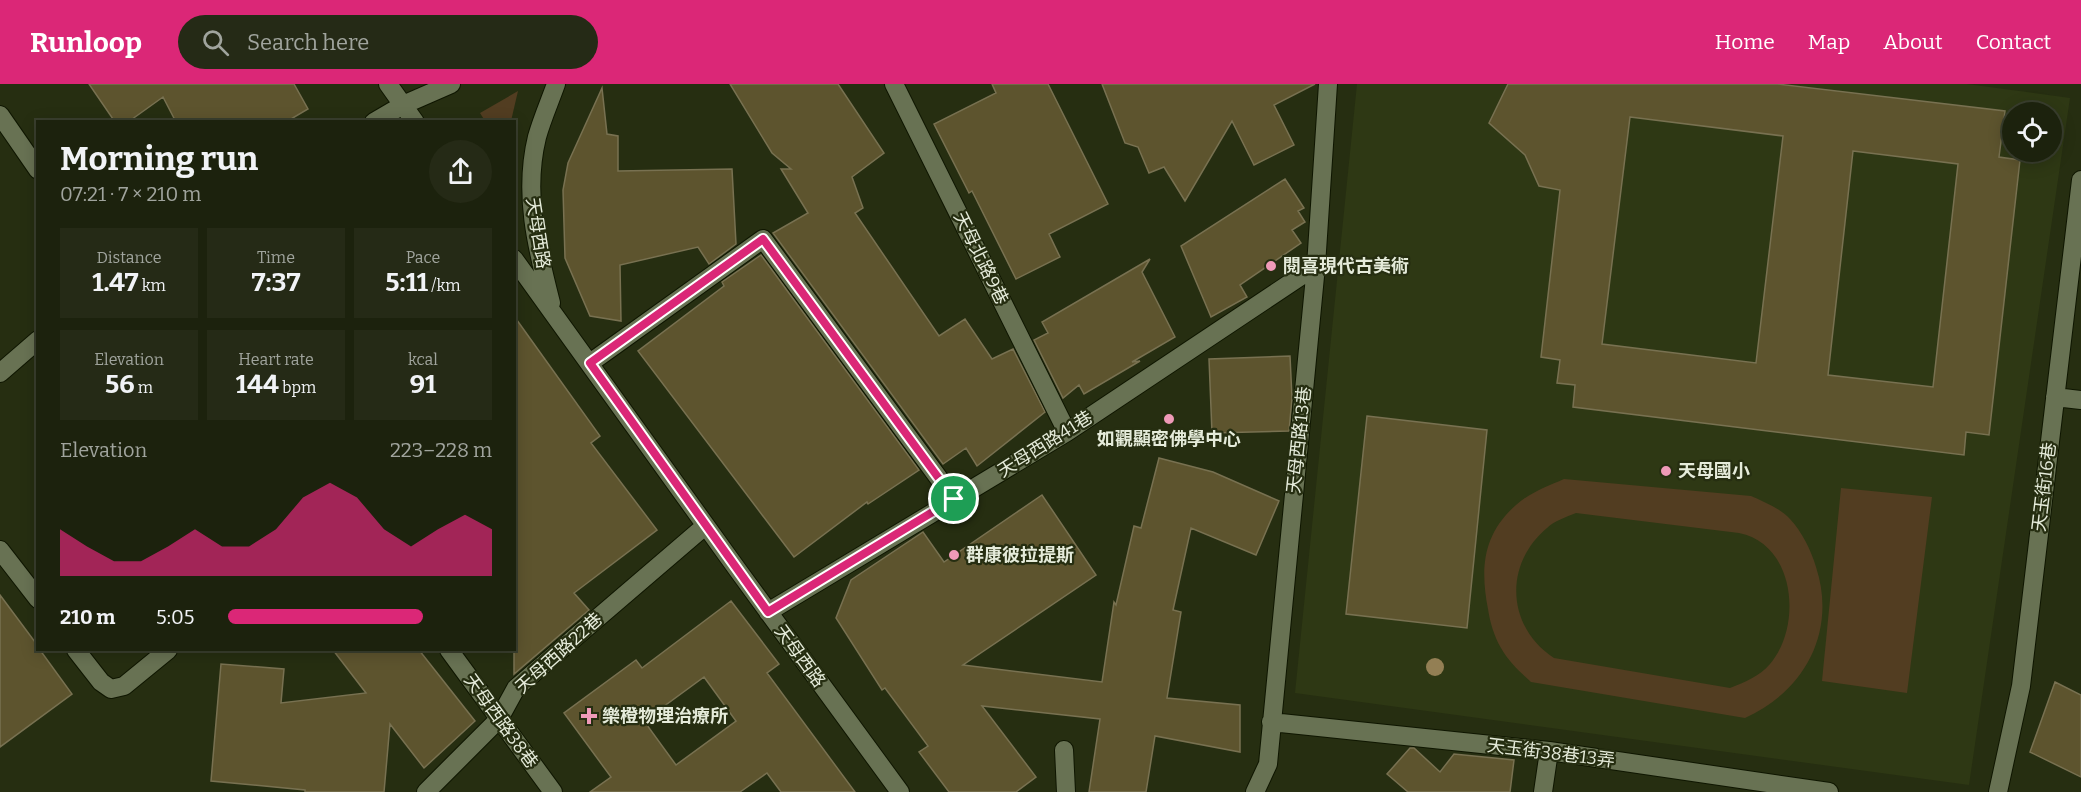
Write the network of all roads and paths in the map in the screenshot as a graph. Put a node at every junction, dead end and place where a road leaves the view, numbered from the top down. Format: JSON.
{"nodes":[{"id":1,"x":388,"y":84,"type":"edge"},
{"id":2,"x":451,"y":84,"type":"edge"},
{"id":3,"x":556,"y":84,"type":"edge"},
{"id":4,"x":894,"y":84,"type":"edge"},
{"id":5,"x":1328,"y":84,"type":"edge"},
{"id":6,"x":403,"y":105,"type":"junction"},
{"id":7,"x":0,"y":115,"type":"edge"},
{"id":8,"x":377,"y":120,"type":"edge"},
{"id":9,"x":414,"y":120,"type":"edge"},
{"id":10,"x":36,"y":167,"type":"edge"},
{"id":11,"x":2081,"y":180,"type":"edge"},
{"id":12,"x":516,"y":262,"type":"edge"},
{"id":13,"x":1316,"y":266,"type":"junction"},
{"id":14,"x":554,"y":313,"type":"junction"},
{"id":15,"x":36,"y":342,"type":"edge"},
{"id":16,"x":590,"y":363,"type":"junction"},
{"id":17,"x":0,"y":373,"type":"edge"},
{"id":18,"x":2055,"y":396,"type":"junction"},
{"id":19,"x":2081,"y":400,"type":"edge"},
{"id":20,"x":1067,"y":432,"type":"junction"},
{"id":21,"x":954,"y":499,"type":"junction"},
{"id":22,"x":705,"y":526,"type":"junction"},
{"id":23,"x":0,"y":550,"type":"edge"},
{"id":24,"x":36,"y":596,"type":"edge"},
{"id":25,"x":768,"y":612,"type":"junction"},
{"id":26,"x":77,"y":651,"type":"edge"},
{"id":27,"x":167,"y":651,"type":"edge"},
{"id":28,"x":450,"y":651,"type":"edge"},
{"id":29,"x":499,"y":719,"type":"junction"},
{"id":30,"x":1271,"y":722,"type":"junction"},
{"id":31,"x":1064,"y":750,"type":"dead end"},
{"id":32,"x":1549,"y":751,"type":"junction"},
{"id":33,"x":426,"y":792,"type":"edge"},
{"id":34,"x":552,"y":792,"type":"edge"},
{"id":35,"x":900,"y":792,"type":"edge"},
{"id":36,"x":1066,"y":792,"type":"edge"},
{"id":37,"x":1255,"y":792,"type":"edge"},
{"id":38,"x":1543,"y":792,"type":"edge"},
{"id":39,"x":1829,"y":792,"type":"edge"},
{"id":40,"x":1998,"y":792,"type":"edge"}],
"edges":[{"from":1,"to":6,"type":"street"},
{"from":2,"to":6,"type":"street"},
{"from":3,"to":14,"type":"street","name":"天母西路"},
{"from":4,"to":20,"type":"street","name":"天母北路9巷"},
{"from":5,"to":13,"type":"street","name":"天母西路13巷"},
{"from":6,"to":8,"type":"street"},
{"from":6,"to":9,"type":"street"},
{"from":7,"to":10,"type":"street"},
{"from":11,"to":18,"type":"street","name":"天玉街16巷"},
{"from":12,"to":14,"type":"street","name":"天母西路"},
{"from":13,"to":20,"type":"street","name":"天母西路41巷"},
{"from":13,"to":30,"type":"street","name":"天母西路13巷"},
{"from":14,"to":16,"type":"street","name":"天母西路"},
{"from":15,"to":17,"type":"street"},
{"from":16,"to":21,"type":"street"},
{"from":16,"to":22,"type":"street","name":"天母西路"},
{"from":18,"to":19,"type":"street"},
{"from":18,"to":40,"type":"street","name":"天玉街16巷"},
{"from":20,"to":21,"type":"street","name":"天母西路41巷"},
{"from":21,"to":25,"type":"street","name":"天母西路41巷"},
{"from":22,"to":25,"type":"street","name":"天母西路"},
{"from":22,"to":29,"type":"street","name":"天母西路22巷"},
{"from":23,"to":24,"type":"street"},
{"from":25,"to":35,"type":"street","name":"天母西路"},
{"from":26,"to":27,"type":"street"},
{"from":28,"to":29,"type":"street","name":"天母西路38巷"},
{"from":29,"to":33,"type":"street","name":"天母西路22巷"},
{"from":29,"to":34,"type":"street","name":"天母西路38巷"},
{"from":30,"to":32,"type":"street","name":"天玉街38巷13弄"},
{"from":30,"to":37,"type":"street","name":"天母西路13巷"},
{"from":31,"to":36,"type":"street"},
{"from":32,"to":38,"type":"street"},
{"from":32,"to":39,"type":"street","name":"天玉街38巷13弄"}]}
